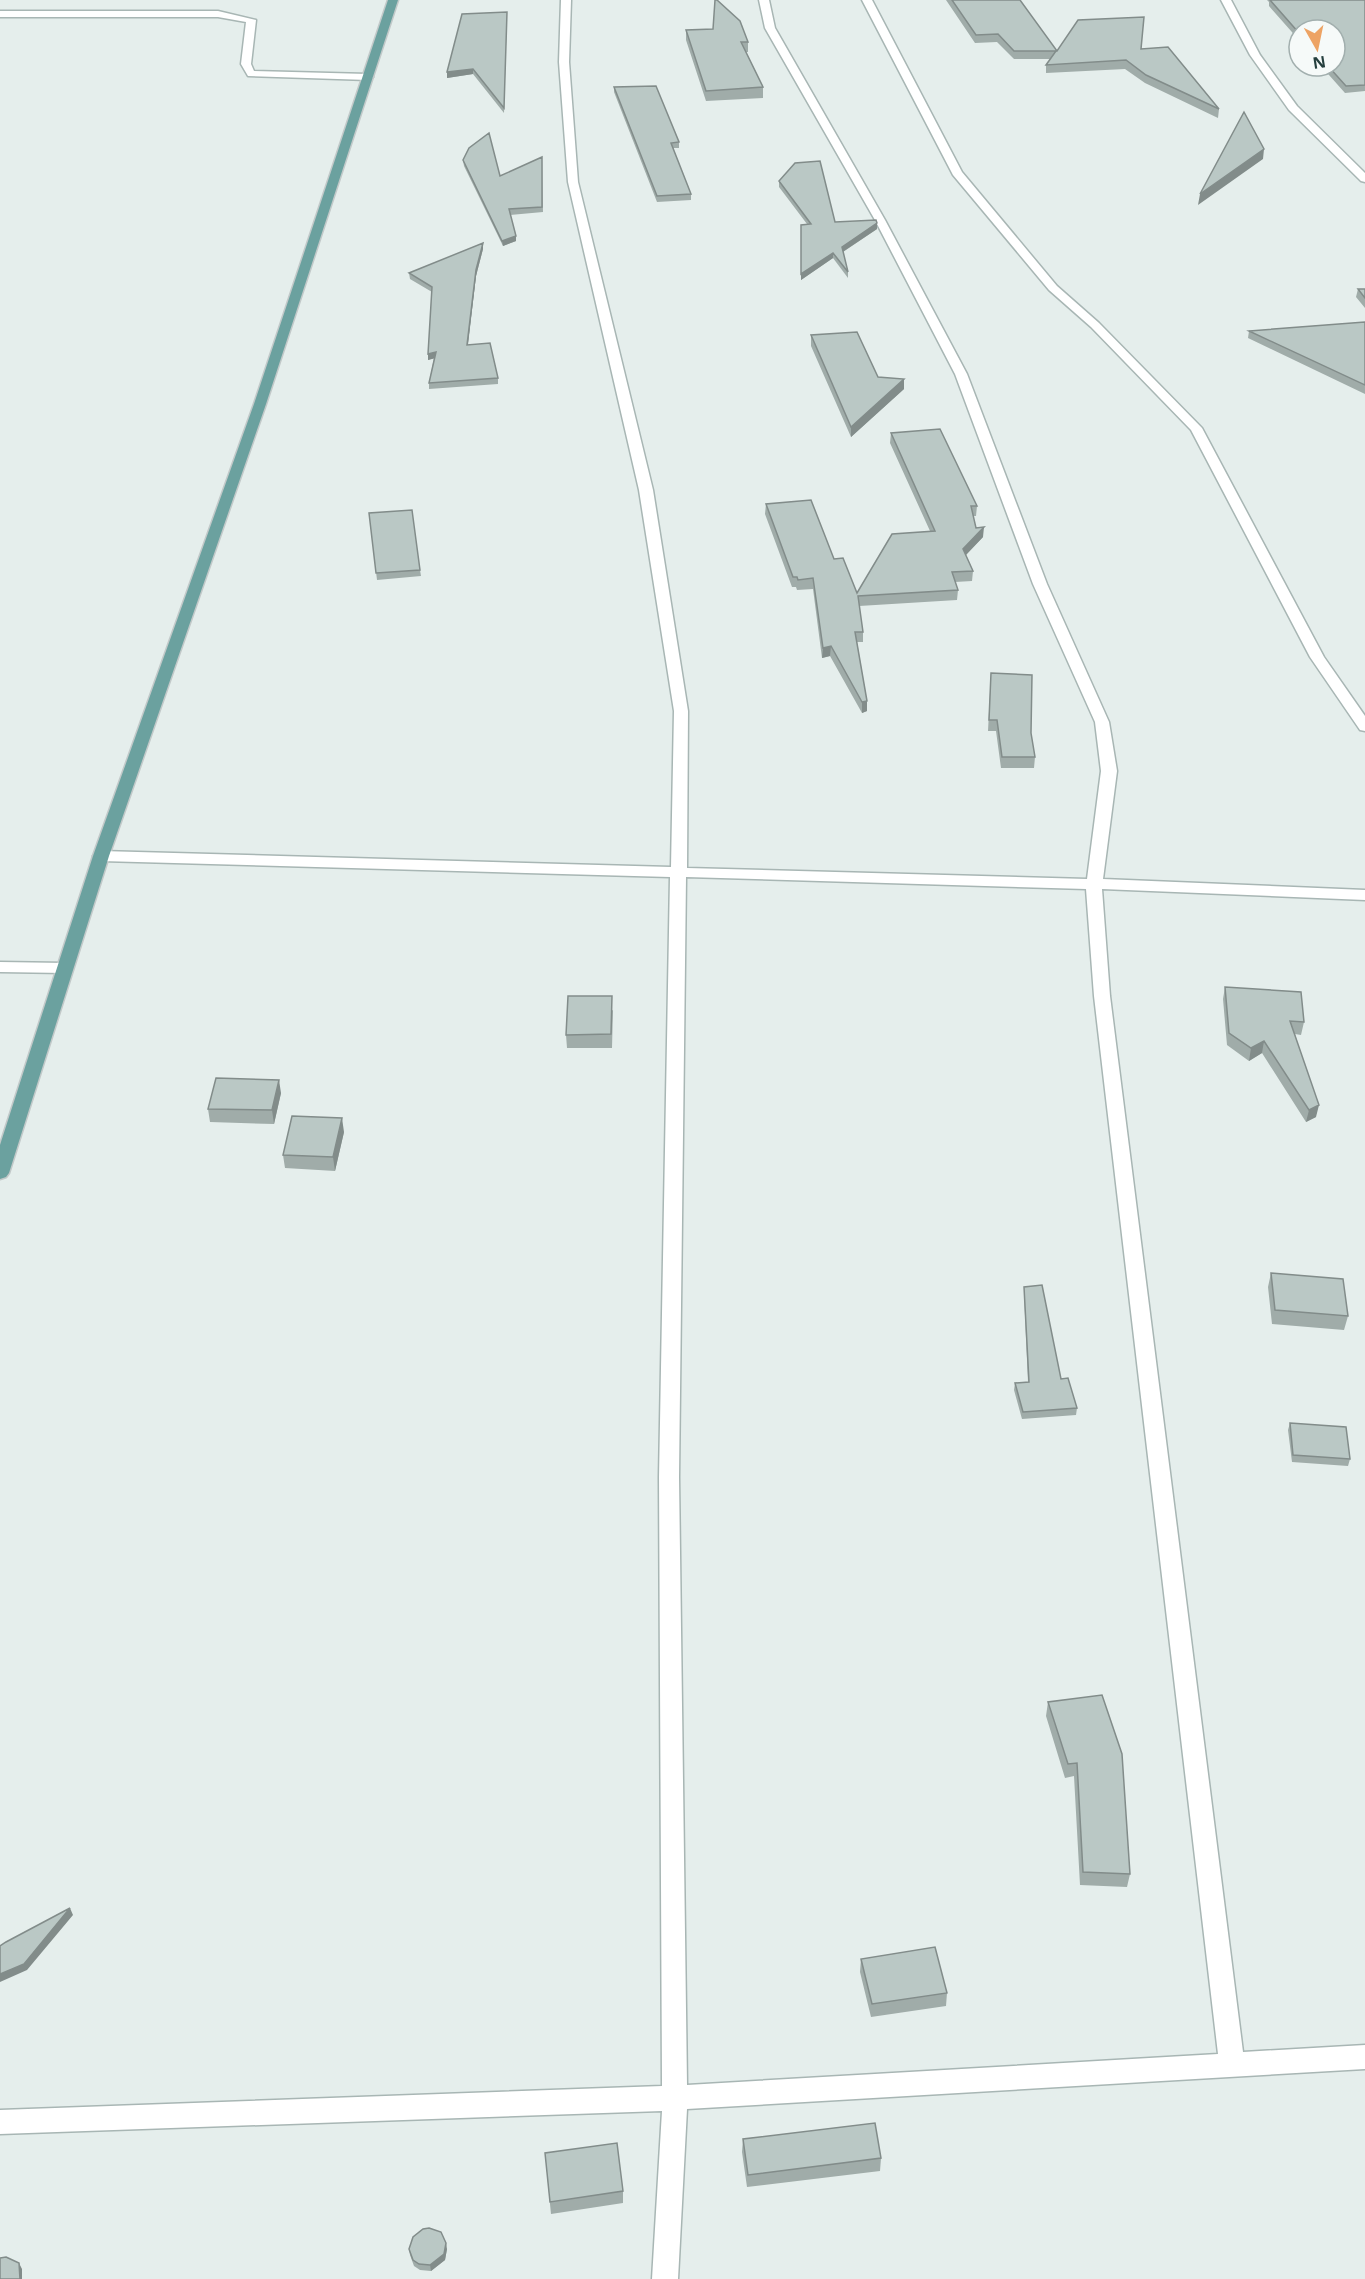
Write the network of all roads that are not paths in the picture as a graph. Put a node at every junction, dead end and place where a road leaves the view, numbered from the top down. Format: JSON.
{"nodes":[{"id":1,"x":393,"y":0,"type":"edge"},
{"id":2,"x":566,"y":0,"type":"edge"},
{"id":3,"x":764,"y":0,"type":"edge"},
{"id":4,"x":867,"y":0,"type":"edge"},
{"id":5,"x":1226,"y":0,"type":"edge"},
{"id":6,"x":0,"y":14,"type":"edge"},
{"id":7,"x":368,"y":77,"type":"junction"},
{"id":8,"x":1365,"y":179,"type":"edge"},
{"id":9,"x":1365,"y":727,"type":"edge"},
{"id":10,"x":101,"y":856,"type":"junction"},
{"id":11,"x":677,"y":872,"type":"junction"},
{"id":12,"x":1094,"y":884,"type":"junction"},
{"id":13,"x":1365,"y":895,"type":"edge"},
{"id":14,"x":0,"y":967,"type":"edge"},
{"id":15,"x":65,"y":968,"type":"junction"},
{"id":16,"x":0,"y":1173,"type":"edge"},
{"id":17,"x":1365,"y":2057,"type":"edge"},
{"id":18,"x":1232,"y":2064,"type":"junction"},
{"id":19,"x":675,"y":2098,"type":"junction"},
{"id":20,"x":0,"y":2122,"type":"edge"},
{"id":21,"x":665,"y":2279,"type":"edge"}],
"edges":[{"from":1,"to":7,"type":"main road"},
{"from":2,"to":11,"type":"street"},
{"from":3,"to":12,"type":"street"},
{"from":4,"to":9,"type":"street"},
{"from":5,"to":8,"type":"street"},
{"from":6,"to":7,"type":"street"},
{"from":7,"to":10,"type":"main road"},
{"from":10,"to":11,"type":"street"},
{"from":10,"to":15,"type":"main road"},
{"from":11,"to":12,"type":"street"},
{"from":11,"to":19,"type":"street"},
{"from":12,"to":13,"type":"street"},
{"from":12,"to":18,"type":"street"},
{"from":14,"to":15,"type":"street"},
{"from":15,"to":16,"type":"main road"},
{"from":17,"to":18,"type":"street"},
{"from":18,"to":19,"type":"street"},
{"from":19,"to":20,"type":"street"},
{"from":19,"to":21,"type":"street"}]}
